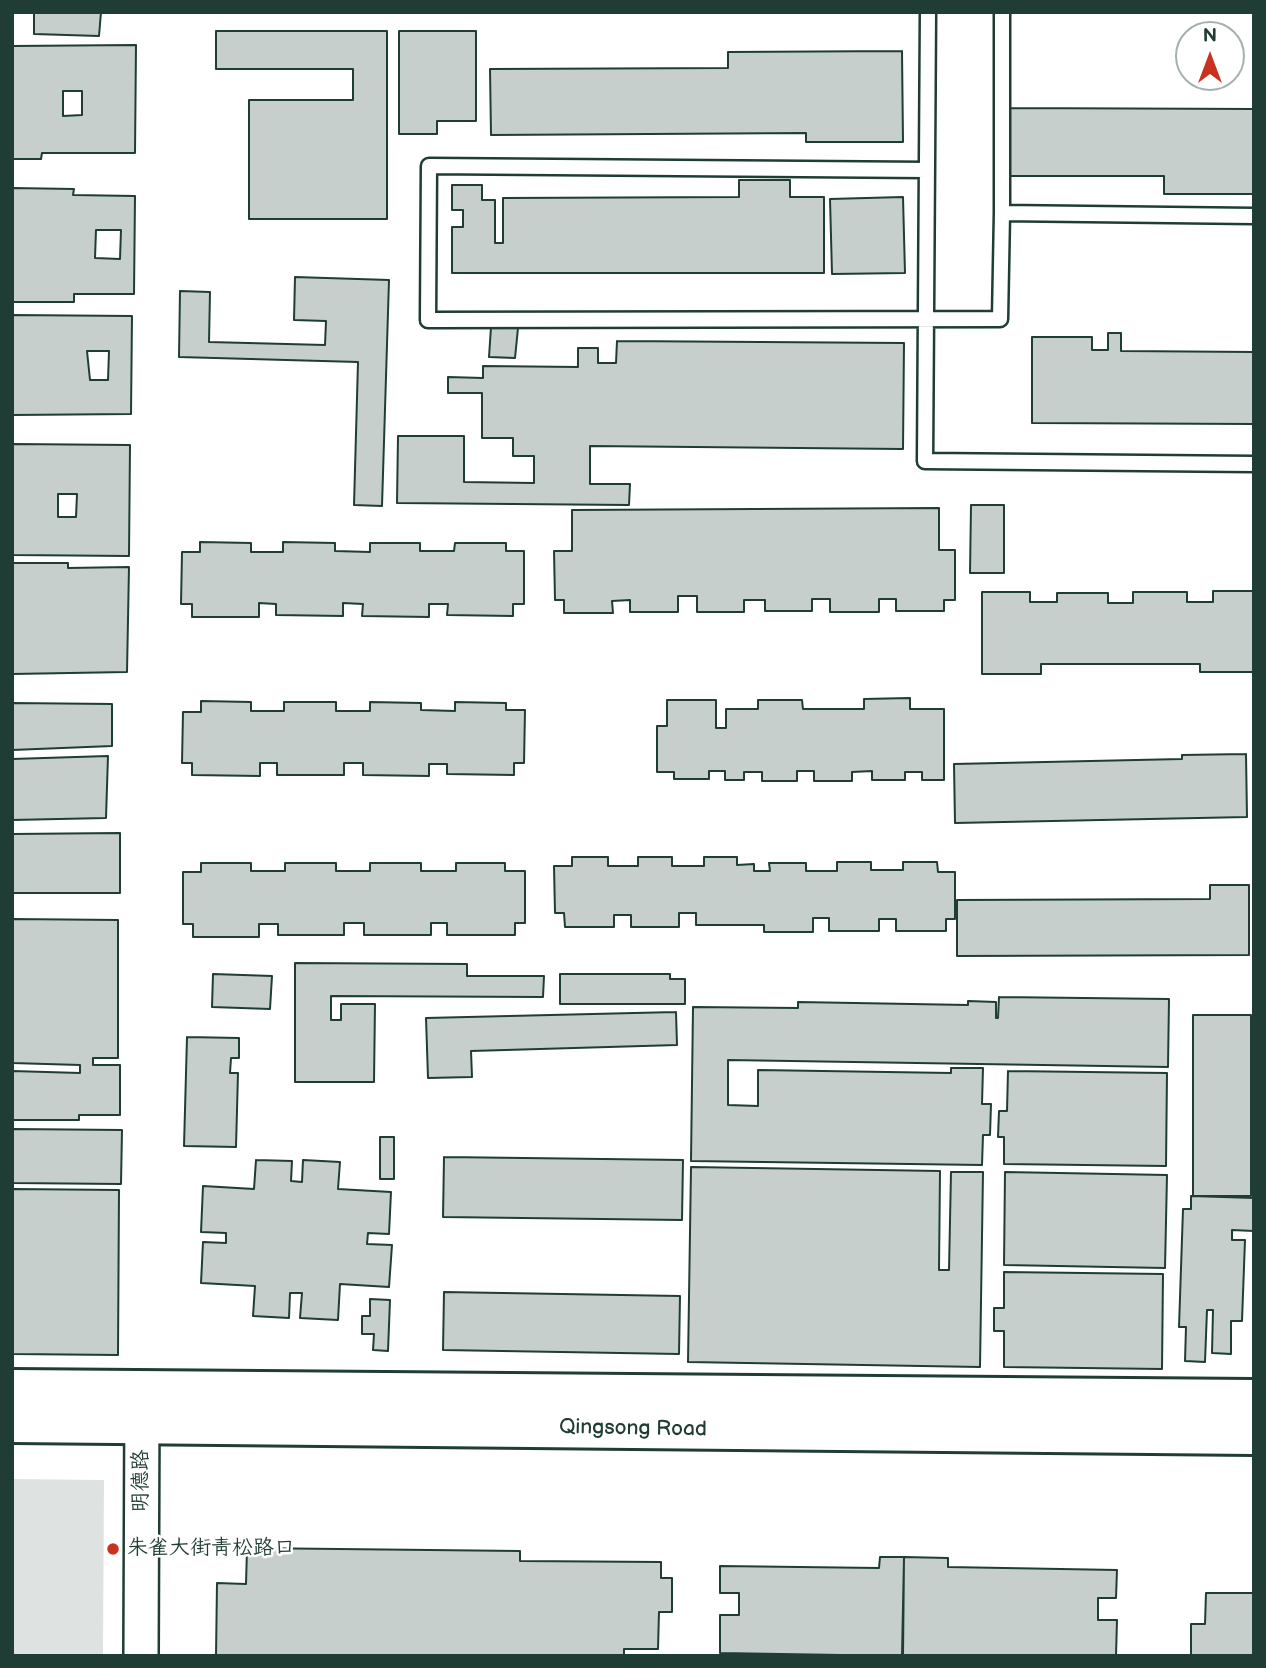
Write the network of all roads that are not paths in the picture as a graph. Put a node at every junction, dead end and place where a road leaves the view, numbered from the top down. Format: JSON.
{"nodes":[{"id":1,"x":928,"y":12,"type":"edge"},
{"id":2,"x":1002,"y":12,"type":"edge"},
{"id":3,"x":927,"y":170,"type":"junction"},
{"id":4,"x":1002,"y":213,"type":"junction"},
{"id":5,"x":1254,"y":216,"type":"edge"},
{"id":6,"x":926,"y":318,"type":"junction"},
{"id":7,"x":1254,"y":464,"type":"edge"},
{"id":8,"x":12,"y":1389,"type":"edge"},
{"id":9,"x":1254,"y":1399,"type":"edge"},
{"id":10,"x":142,"y":1408,"type":"junction"},
{"id":11,"x":12,"y":1423,"type":"edge"},
{"id":12,"x":1254,"y":1435,"type":"edge"},
{"id":13,"x":141,"y":1656,"type":"edge"}],
"edges":[{"from":1,"to":3,"type":"lane"},
{"from":2,"to":4,"type":"lane"},
{"from":3,"to":6,"type":"lane"},
{"from":3,"to":6,"type":"lane"},
{"from":4,"to":5,"type":"lane"},
{"from":4,"to":6,"type":"lane"},
{"from":6,"to":7,"type":"lane"},
{"from":8,"to":10,"type":"main road","name":"Qingsong Road"},
{"from":9,"to":10,"type":"main road","name":"Qingsong Road"},
{"from":10,"to":11,"type":"main road","name":"Qingsong Road"},
{"from":10,"to":12,"type":"main road","name":"Qingsong Road"},
{"from":10,"to":13,"type":"street","name":"明德路"}]}
